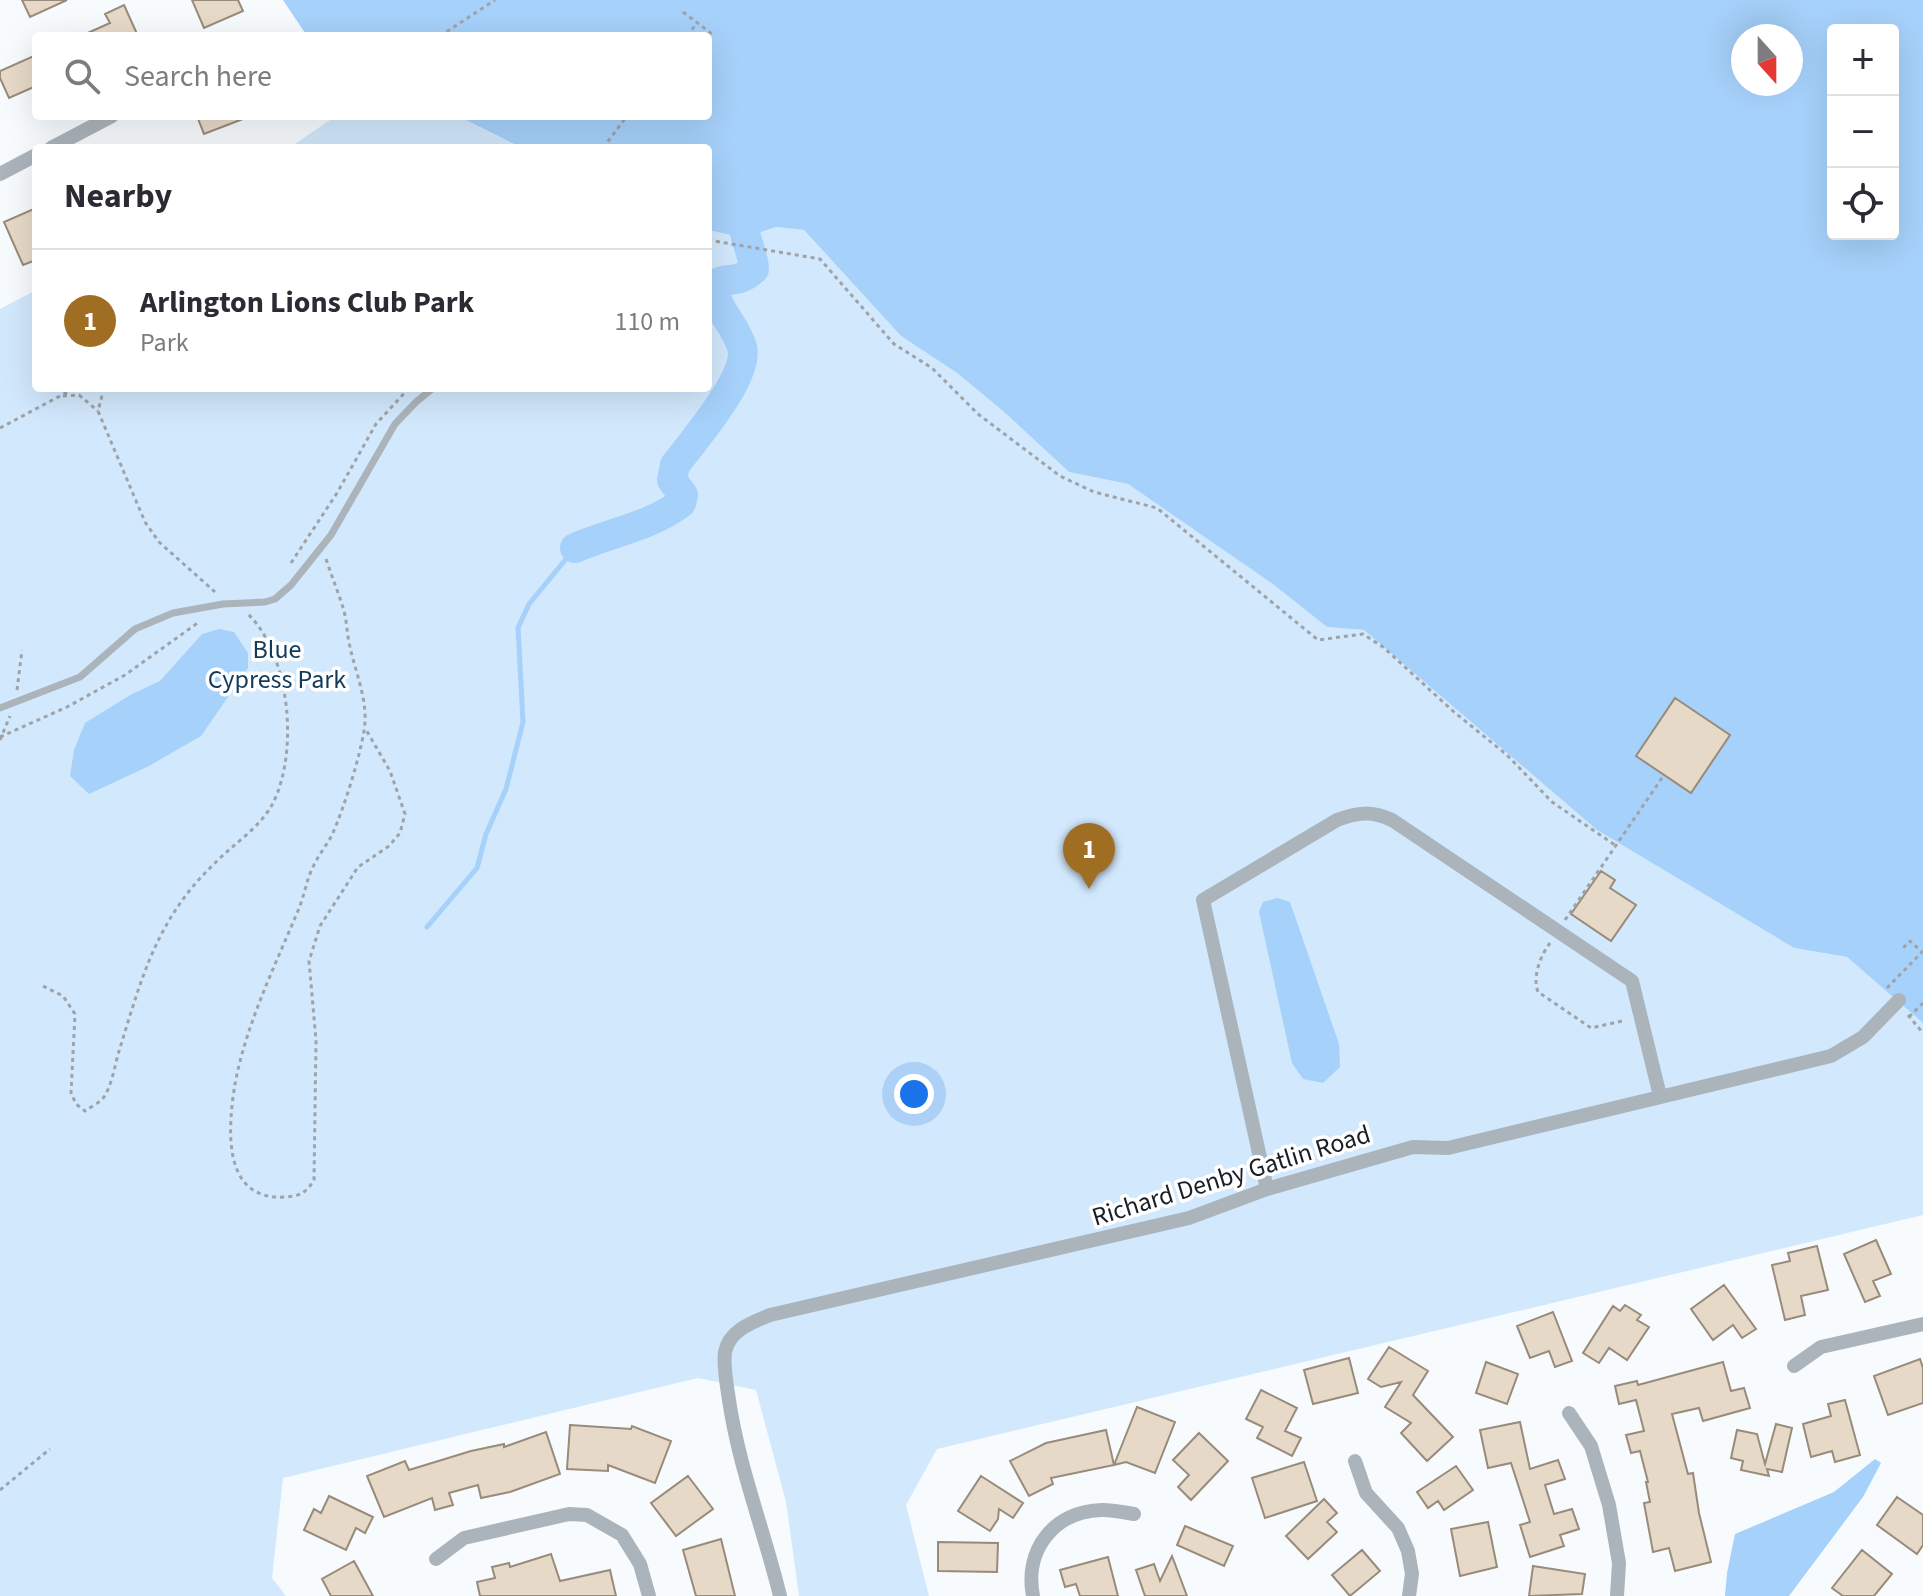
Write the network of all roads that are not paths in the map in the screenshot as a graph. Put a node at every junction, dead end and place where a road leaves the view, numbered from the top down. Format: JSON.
{"nodes":[{"id":1,"x":104,"y":120,"type":"edge"},
{"id":2,"x":59,"y":144,"type":"edge"},
{"id":3,"x":32,"y":157,"type":"edge"},
{"id":4,"x":0,"y":174,"type":"edge"},
{"id":5,"x":428,"y":392,"type":"edge"},
{"id":6,"x":0,"y":708,"type":"edge"},
{"id":7,"x":1899,"y":1000,"type":"dead end"},
{"id":8,"x":1660,"y":1096,"type":"junction"},
{"id":9,"x":1267,"y":1189,"type":"junction"},
{"id":10,"x":1923,"y":1324,"type":"edge"},
{"id":11,"x":1794,"y":1366,"type":"dead end"},
{"id":12,"x":1569,"y":1413,"type":"dead end"},
{"id":13,"x":1355,"y":1461,"type":"dead end"},
{"id":14,"x":1134,"y":1514,"type":"dead end"},
{"id":15,"x":436,"y":1559,"type":"dead end"},
{"id":16,"x":649,"y":1596,"type":"edge"},
{"id":17,"x":780,"y":1596,"type":"edge"},
{"id":18,"x":1033,"y":1596,"type":"edge"},
{"id":19,"x":1409,"y":1596,"type":"edge"},
{"id":20,"x":1617,"y":1596,"type":"edge"}],
"edges":[{"from":1,"to":2,"type":"street"},
{"from":3,"to":4,"type":"street"},
{"from":5,"to":6,"type":"lane"},
{"from":7,"to":8,"type":"street","name":"Richard Denby Gatlin Road"},
{"from":8,"to":9,"type":"street","name":"Richard Denby Gatlin Road"},
{"from":8,"to":9,"type":"street"},
{"from":9,"to":17,"type":"street","name":"Richard Denby Gatlin Road"},
{"from":10,"to":11,"type":"street"},
{"from":12,"to":20,"type":"street"},
{"from":13,"to":19,"type":"street"},
{"from":14,"to":18,"type":"street"},
{"from":15,"to":16,"type":"street"}]}
